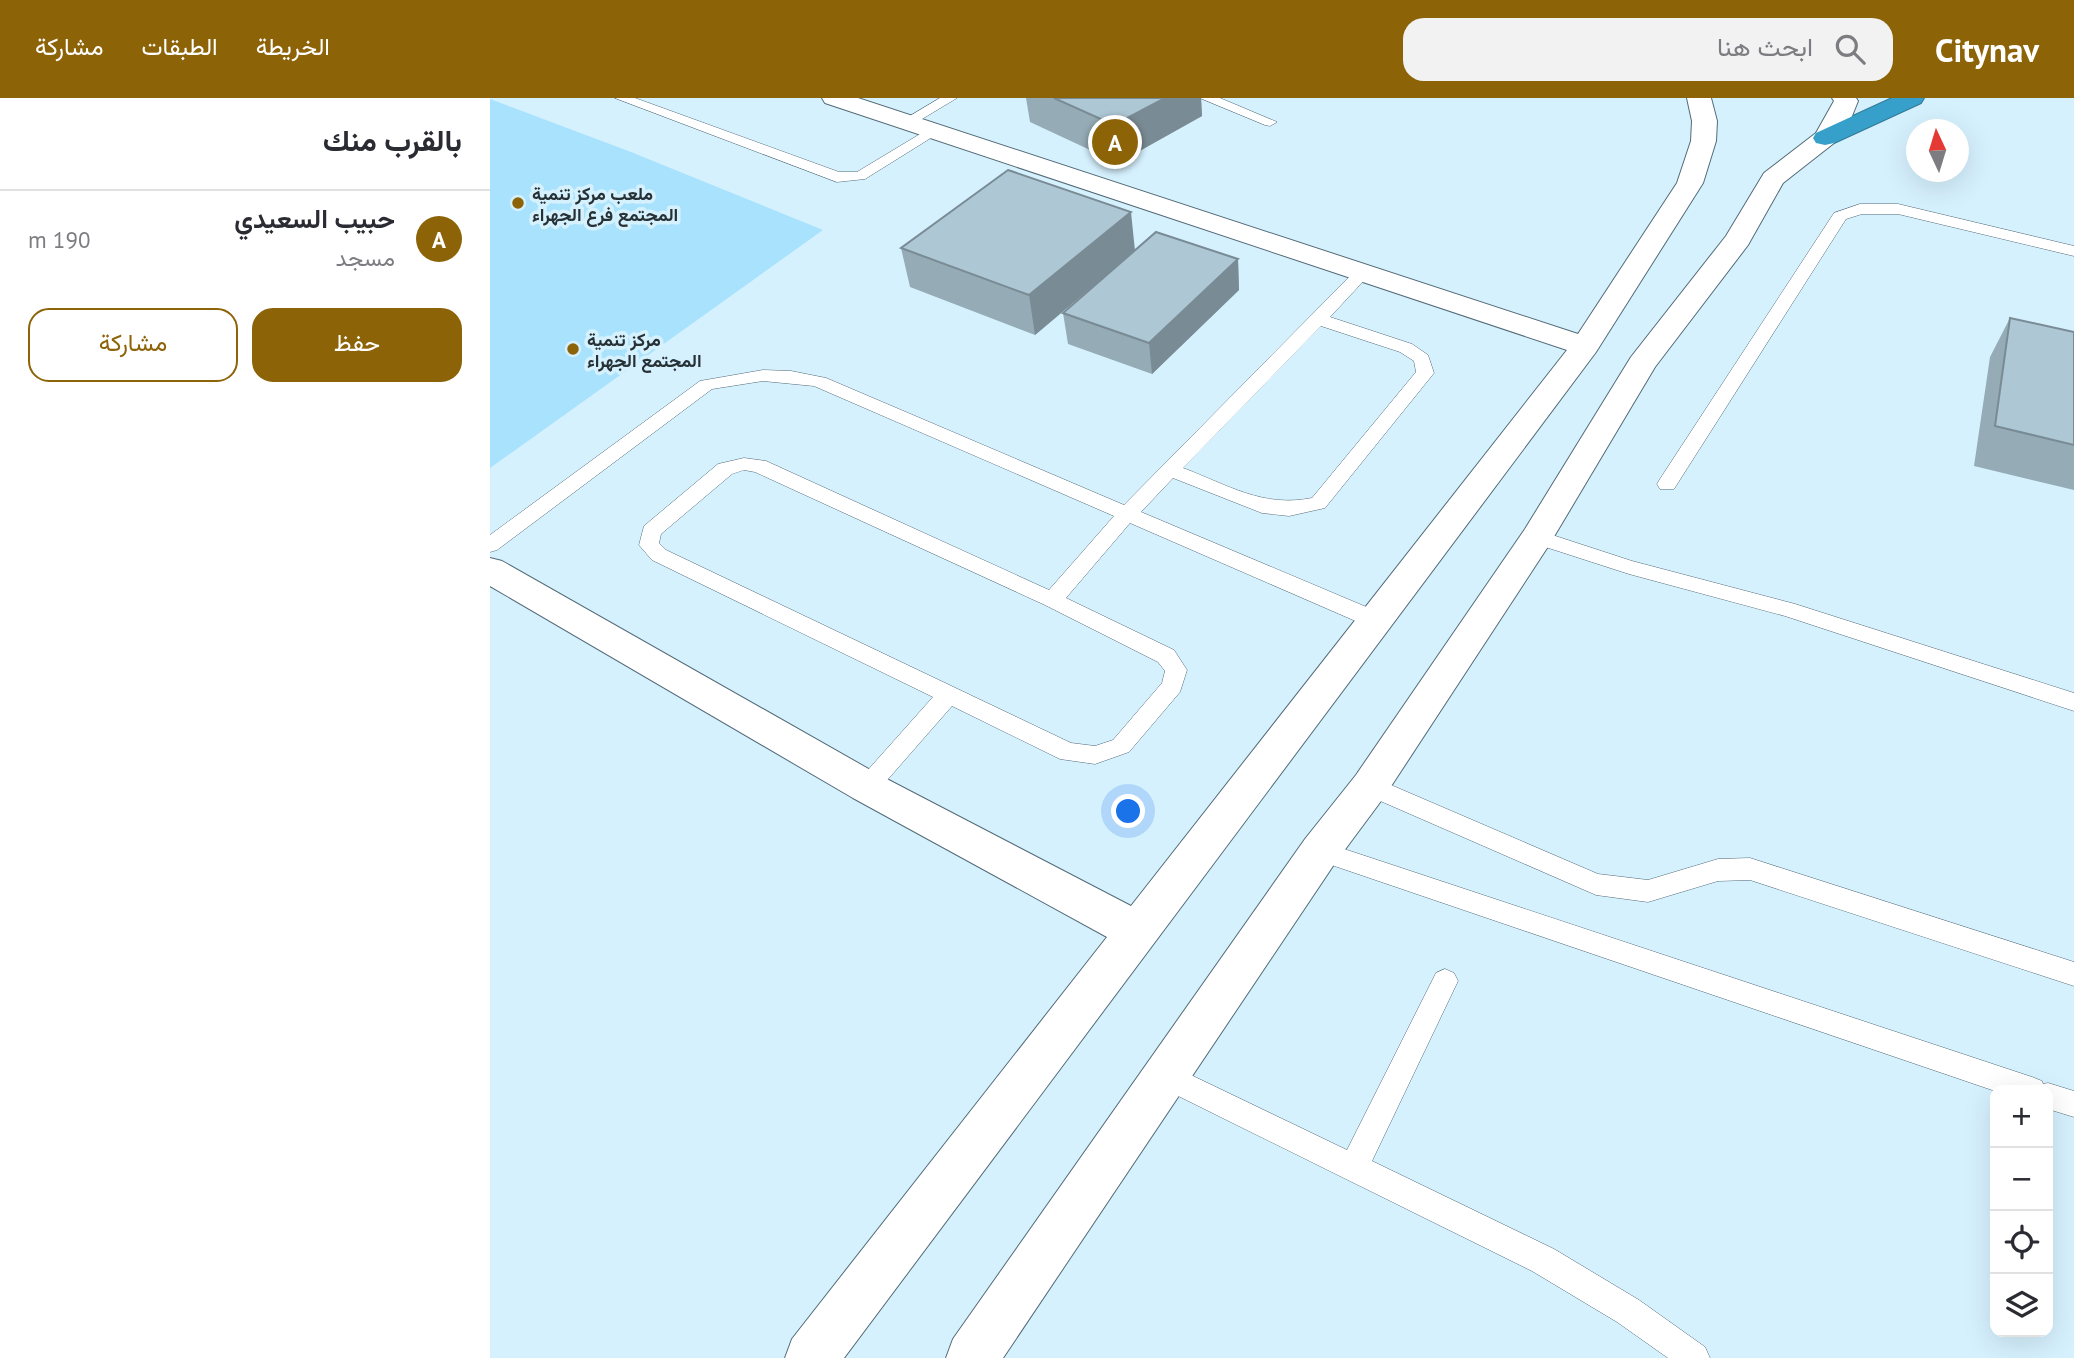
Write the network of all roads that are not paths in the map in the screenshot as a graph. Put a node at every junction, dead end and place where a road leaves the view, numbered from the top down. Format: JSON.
{"nodes":[{"id":1,"x":622,"y":98,"type":"edge"},
{"id":2,"x":834,"y":98,"type":"edge"},
{"id":3,"x":950,"y":98,"type":"edge"},
{"id":4,"x":1207,"y":98,"type":"edge"},
{"id":5,"x":1699,"y":98,"type":"edge"},
{"id":6,"x":1844,"y":98,"type":"edge"},
{"id":7,"x":1912,"y":98,"type":"edge"},
{"id":8,"x":907,"y":122,"type":"junction"},
{"id":9,"x":1270,"y":122,"type":"dead end"},
{"id":10,"x":935,"y":131,"type":"junction"},
{"id":11,"x":1825,"y":138,"type":"junction"},
{"id":12,"x":2074,"y":251,"type":"edge"},
{"id":13,"x":1363,"y":273,"type":"junction"},
{"id":14,"x":1318,"y":319,"type":"junction"},
{"id":15,"x":1584,"y":346,"type":"junction"},
{"id":16,"x":1170,"y":470,"type":"junction"},
{"id":17,"x":1667,"y":484,"type":"dead end"},
{"id":18,"x":1127,"y":514,"type":"junction"},
{"id":19,"x":1538,"y":537,"type":"junction"},
{"id":20,"x":490,"y":545,"type":"edge"},
{"id":21,"x":490,"y":570,"type":"edge"},
{"id":22,"x":1052,"y":600,"type":"junction"},
{"id":23,"x":1375,"y":620,"type":"junction"},
{"id":24,"x":949,"y":694,"type":"junction"},
{"id":25,"x":2074,"y":702,"type":"edge"},
{"id":26,"x":1370,"y":786,"type":"junction"},
{"id":27,"x":867,"y":787,"type":"junction"},
{"id":28,"x":1320,"y":851,"type":"junction"},
{"id":29,"x":1137,"y":931,"type":"junction"},
{"id":30,"x":2074,"y":974,"type":"edge"},
{"id":31,"x":1445,"y":981,"type":"dead end"},
{"id":32,"x":1166,"y":1076,"type":"junction"},
{"id":33,"x":2017,"y":1085,"type":"edge"},
{"id":34,"x":2053,"y":1098,"type":"edge"},
{"id":35,"x":2074,"y":1104,"type":"edge"},
{"id":36,"x":1354,"y":1167,"type":"junction"},
{"id":37,"x":811,"y":1358,"type":"edge"},
{"id":38,"x":972,"y":1358,"type":"edge"},
{"id":39,"x":1694,"y":1358,"type":"edge"}],
"edges":[{"from":1,"to":10,"type":"lane"},
{"from":2,"to":8,"type":"street"},
{"from":3,"to":8,"type":"lane"},
{"from":4,"to":9,"type":"lane"},
{"from":5,"to":15,"type":"street"},
{"from":6,"to":11,"type":"street"},
{"from":7,"to":11,"type":"highway"},
{"from":8,"to":10,"type":"street"},
{"from":10,"to":13,"type":"street"},
{"from":11,"to":19,"type":"street"},
{"from":12,"to":17,"type":"lane"},
{"from":13,"to":14,"type":"lane"},
{"from":13,"to":15,"type":"street"},
{"from":14,"to":16,"type":"lane"},
{"from":14,"to":16,"type":"lane"},
{"from":15,"to":23,"type":"street"},
{"from":16,"to":18,"type":"lane"},
{"from":18,"to":20,"type":"lane"},
{"from":18,"to":22,"type":"lane"},
{"from":18,"to":23,"type":"lane"},
{"from":19,"to":25,"type":"lane"},
{"from":19,"to":26,"type":"street"},
{"from":21,"to":27,"type":"street"},
{"from":22,"to":24,"type":"lane"},
{"from":22,"to":24,"type":"lane"},
{"from":23,"to":29,"type":"street"},
{"from":24,"to":27,"type":"lane"},
{"from":26,"to":28,"type":"street"},
{"from":26,"to":30,"type":"lane"},
{"from":27,"to":29,"type":"street"},
{"from":28,"to":32,"type":"street"},
{"from":28,"to":33,"type":"lane"},
{"from":29,"to":37,"type":"street"},
{"from":31,"to":36,"type":"lane"},
{"from":32,"to":36,"type":"lane"},
{"from":32,"to":38,"type":"street"},
{"from":34,"to":35,"type":"lane"},
{"from":36,"to":39,"type":"lane"}]}
